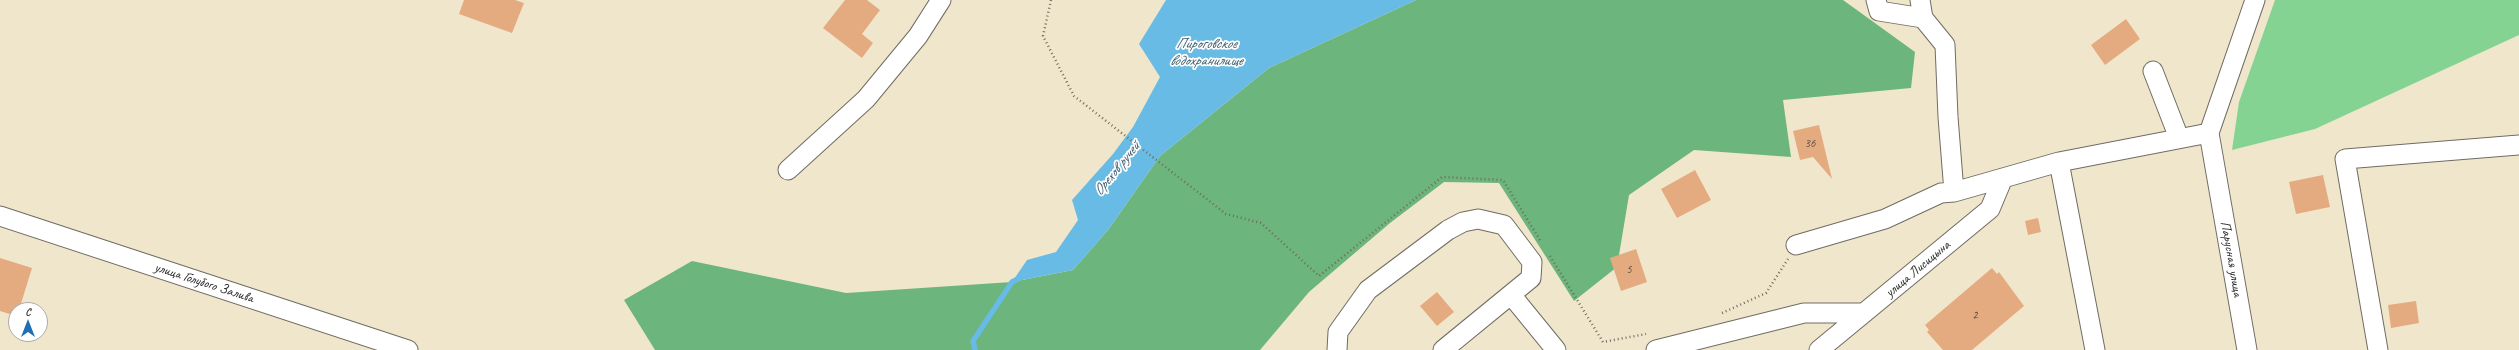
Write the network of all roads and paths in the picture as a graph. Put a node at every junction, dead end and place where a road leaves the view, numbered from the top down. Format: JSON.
{"nodes":[{"id":1,"x":941,"y":0,"type":"edge"},
{"id":2,"x":1051,"y":0,"type":"edge"},
{"id":3,"x":1876,"y":0,"type":"edge"},
{"id":4,"x":2255,"y":0,"type":"edge"},
{"id":5,"x":1922,"y":9,"type":"edge"},
{"id":6,"x":2153,"y":71,"type":"dead end"},
{"id":7,"x":2209,"y":133,"type":"junction"},
{"id":8,"x":2179,"y":138,"type":"junction"},
{"id":9,"x":2519,"y":145,"type":"edge"},
{"id":10,"x":2059,"y":162,"type":"junction"},
{"id":11,"x":788,"y":170,"type":"dead end"},
{"id":12,"x":2002,"y":178,"type":"junction"},
{"id":13,"x":1954,"y":192,"type":"junction"},
{"id":14,"x":0,"y":216,"type":"edge"},
{"id":15,"x":1541,"y":240,"type":"dead end"},
{"id":16,"x":1796,"y":245,"type":"joint"},
{"id":17,"x":1549,"y":254,"type":"dead end"},
{"id":18,"x":1512,"y":296,"type":"junction"},
{"id":19,"x":1864,"y":313,"type":"junction"},
{"id":20,"x":1716,"y":316,"type":"dead end"},
{"id":21,"x":1652,"y":342,"type":"edge"},
{"id":22,"x":408,"y":350,"type":"edge"},
{"id":23,"x":1337,"y":350,"type":"edge"},
{"id":24,"x":1443,"y":350,"type":"edge"},
{"id":25,"x":1556,"y":350,"type":"edge"},
{"id":26,"x":1819,"y":350,"type":"edge"},
{"id":27,"x":2095,"y":350,"type":"edge"},
{"id":28,"x":2247,"y":350,"type":"edge"},
{"id":29,"x":2378,"y":350,"type":"edge"}],
"edges":[{"from":1,"to":11,"type":"street"},
{"from":2,"to":15,"type":"path"},
{"from":3,"to":5,"type":"street"},
{"from":4,"to":7,"type":"street"},
{"from":5,"to":13,"type":"street"},
{"from":6,"to":8,"type":"street"},
{"from":7,"to":8,"type":"street"},
{"from":7,"to":28,"type":"street","name":"Парусная улица"},
{"from":8,"to":10,"type":"street"},
{"from":9,"to":29,"type":"street"},
{"from":10,"to":12,"type":"street"},
{"from":10,"to":27,"type":"street"},
{"from":12,"to":13,"type":"street"},
{"from":12,"to":19,"type":"street","name":"улица Лисицына"},
{"from":13,"to":16,"type":"street"},
{"from":14,"to":22,"type":"street","name":"улица Голубого Залива"},
{"from":16,"to":20,"type":"path"},
{"from":17,"to":21,"type":"path"},
{"from":18,"to":23,"type":"street"},
{"from":18,"to":24,"type":"street"},
{"from":18,"to":25,"type":"street"},
{"from":19,"to":21,"type":"street"},
{"from":19,"to":26,"type":"street","name":"улица Лисицына"}]}
